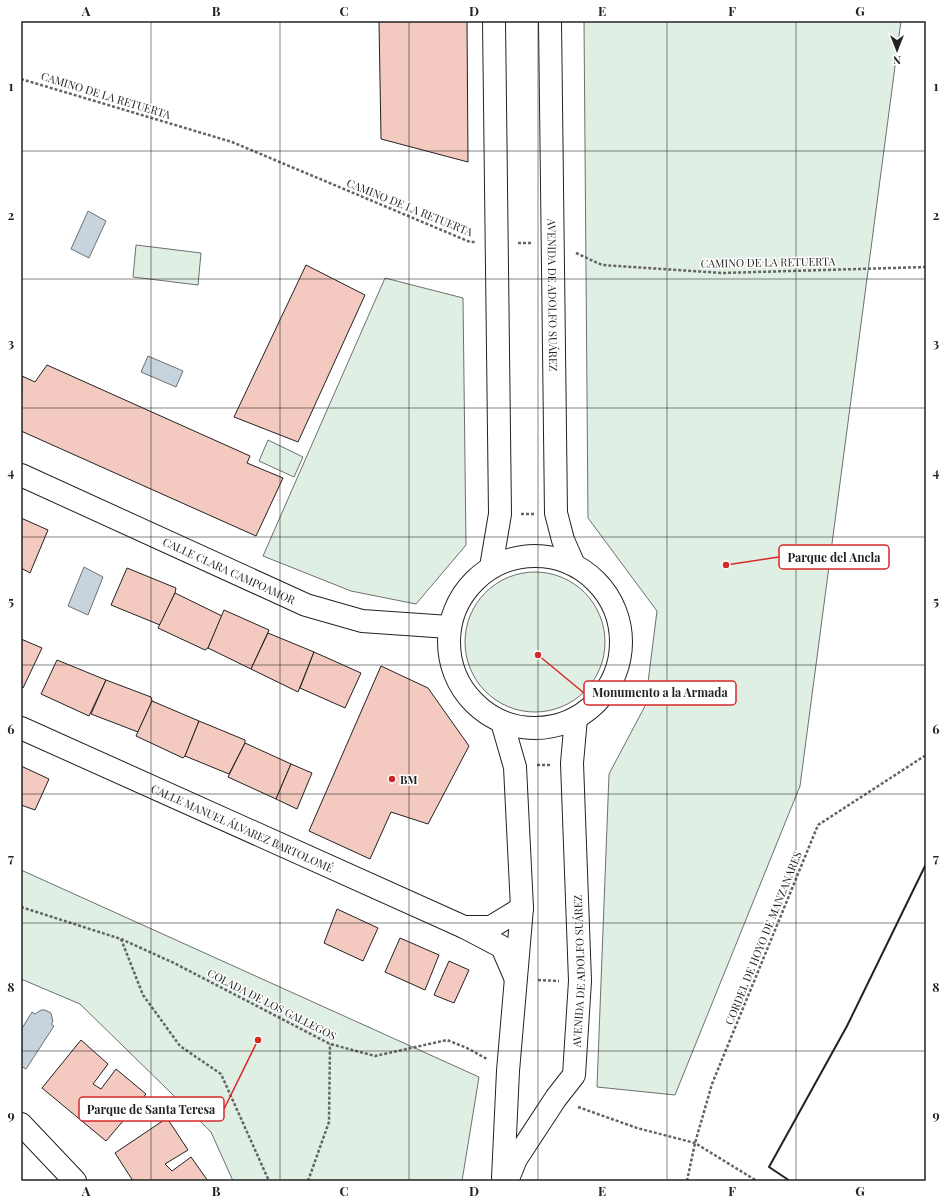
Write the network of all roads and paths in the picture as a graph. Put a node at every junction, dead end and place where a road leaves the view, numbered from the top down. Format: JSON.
{"nodes":[{"id":1,"x":494,"y":21,"type":"edge"},
{"id":2,"x":550,"y":21,"type":"edge"},
{"id":3,"x":21,"y":79,"type":"edge"},
{"id":4,"x":553,"y":242,"type":"junction"},
{"id":5,"x":497,"y":243,"type":"junction"},
{"id":6,"x":926,"y":267,"type":"edge"},
{"id":7,"x":21,"y":475,"type":"edge"},
{"id":8,"x":556,"y":513,"type":"junction"},
{"id":9,"x":500,"y":514,"type":"junction"},
{"id":10,"x":574,"y":565,"type":"junction"},
{"id":11,"x":491,"y":567,"type":"junction"},
{"id":12,"x":449,"y":627,"type":"junction"},
{"id":13,"x":576,"y":718,"type":"junction"},
{"id":14,"x":502,"y":722,"type":"junction"},
{"id":15,"x":21,"y":728,"type":"edge"},
{"id":16,"x":926,"y":756,"type":"edge"},
{"id":17,"x":572,"y":763,"type":"junction"},
{"id":18,"x":515,"y":767,"type":"junction"},
{"id":19,"x":21,"y":907,"type":"edge"},
{"id":20,"x":522,"y":908,"type":"junction"},
{"id":21,"x":464,"y":927,"type":"junction"},
{"id":22,"x":121,"y":939,"type":"junction"},
{"id":23,"x":516,"y":979,"type":"junction"},
{"id":24,"x":580,"y":981,"type":"junction"},
{"id":25,"x":330,"y":1044,"type":"junction"},
{"id":26,"x":508,"y":1071,"type":"junction"},
{"id":27,"x":556,"y":1098,"type":"junction"},
{"id":28,"x":21,"y":1124,"type":"edge"},
{"id":29,"x":695,"y":1143,"type":"junction"},
{"id":30,"x":75,"y":1181,"type":"edge"},
{"id":31,"x":269,"y":1181,"type":"edge"},
{"id":32,"x":308,"y":1181,"type":"edge"},
{"id":33,"x":503,"y":1181,"type":"edge"},
{"id":34,"x":507,"y":1181,"type":"edge"},
{"id":35,"x":687,"y":1181,"type":"edge"},
{"id":36,"x":757,"y":1181,"type":"edge"}],
"edges":[{"from":1,"to":5,"type":"street"},
{"from":2,"to":4,"type":"street","name":"AVENIDA DE ADOLFO SUÁREZ"},
{"from":3,"to":5,"type":"path","name":"CAMINO DE LA RETUERTA"},
{"from":4,"to":5,"type":"path","name":"CAMINO DE LA RETUERTA"},
{"from":4,"to":6,"type":"path","name":"CAMINO DE LA RETUERTA"},
{"from":4,"to":8,"type":"street","name":"AVENIDA DE ADOLFO SUÁREZ"},
{"from":5,"to":9,"type":"street"},
{"from":7,"to":12,"type":"street","name":"CALLE CLARA CAMPOAMOR"},
{"from":8,"to":9,"type":"path"},
{"from":8,"to":10,"type":"street","name":"AVENIDA DE ADOLFO SUÁREZ"},
{"from":9,"to":11,"type":"street"},
{"from":10,"to":11,"type":"street"},
{"from":10,"to":13,"type":"street"},
{"from":11,"to":12,"type":"street"},
{"from":12,"to":14,"type":"street"},
{"from":13,"to":14,"type":"street"},
{"from":13,"to":17,"type":"street","name":"AVENIDA DE ADOLFO SUÁREZ"},
{"from":14,"to":18,"type":"street"},
{"from":15,"to":21,"type":"street","name":"CALLE MANUEL ÁLVAREZ BARTOLOMÉ"},
{"from":16,"to":29,"type":"path","name":"CORDEL DE HOYO DE MANZANARES"},
{"from":17,"to":18,"type":"path"},
{"from":17,"to":24,"type":"street","name":"AVENIDA DE ADOLFO SUÁREZ"},
{"from":18,"to":20,"type":"street"},
{"from":19,"to":22,"type":"path","name":"COLADA DE LOS GALLEGOS"},
{"from":20,"to":21,"type":"street","name":"CALLE MANUEL ÁLVAREZ BARTOLOMÉ"},
{"from":20,"to":23,"type":"street"},
{"from":21,"to":23,"type":"street","name":"CALLE MANUEL ÁLVAREZ BARTOLOMÉ"},
{"from":22,"to":25,"type":"path","name":"COLADA DE LOS GALLEGOS"},
{"from":22,"to":31,"type":"path"},
{"from":23,"to":24,"type":"path"},
{"from":23,"to":26,"type":"street"},
{"from":24,"to":27,"type":"street","name":"AVENIDA DE ADOLFO SUÁREZ"},
{"from":25,"to":26,"type":"path","name":"COLADA DE LOS GALLEGOS"},
{"from":25,"to":32,"type":"path"},
{"from":26,"to":33,"type":"street"},
{"from":27,"to":29,"type":"path"},
{"from":27,"to":34,"type":"street","name":"AVENIDA DE ADOLFO SUÁREZ"},
{"from":28,"to":30,"type":"street"},
{"from":29,"to":35,"type":"path","name":"CORDEL DE HOYO DE MANZANARES"},
{"from":29,"to":36,"type":"path"}]}
